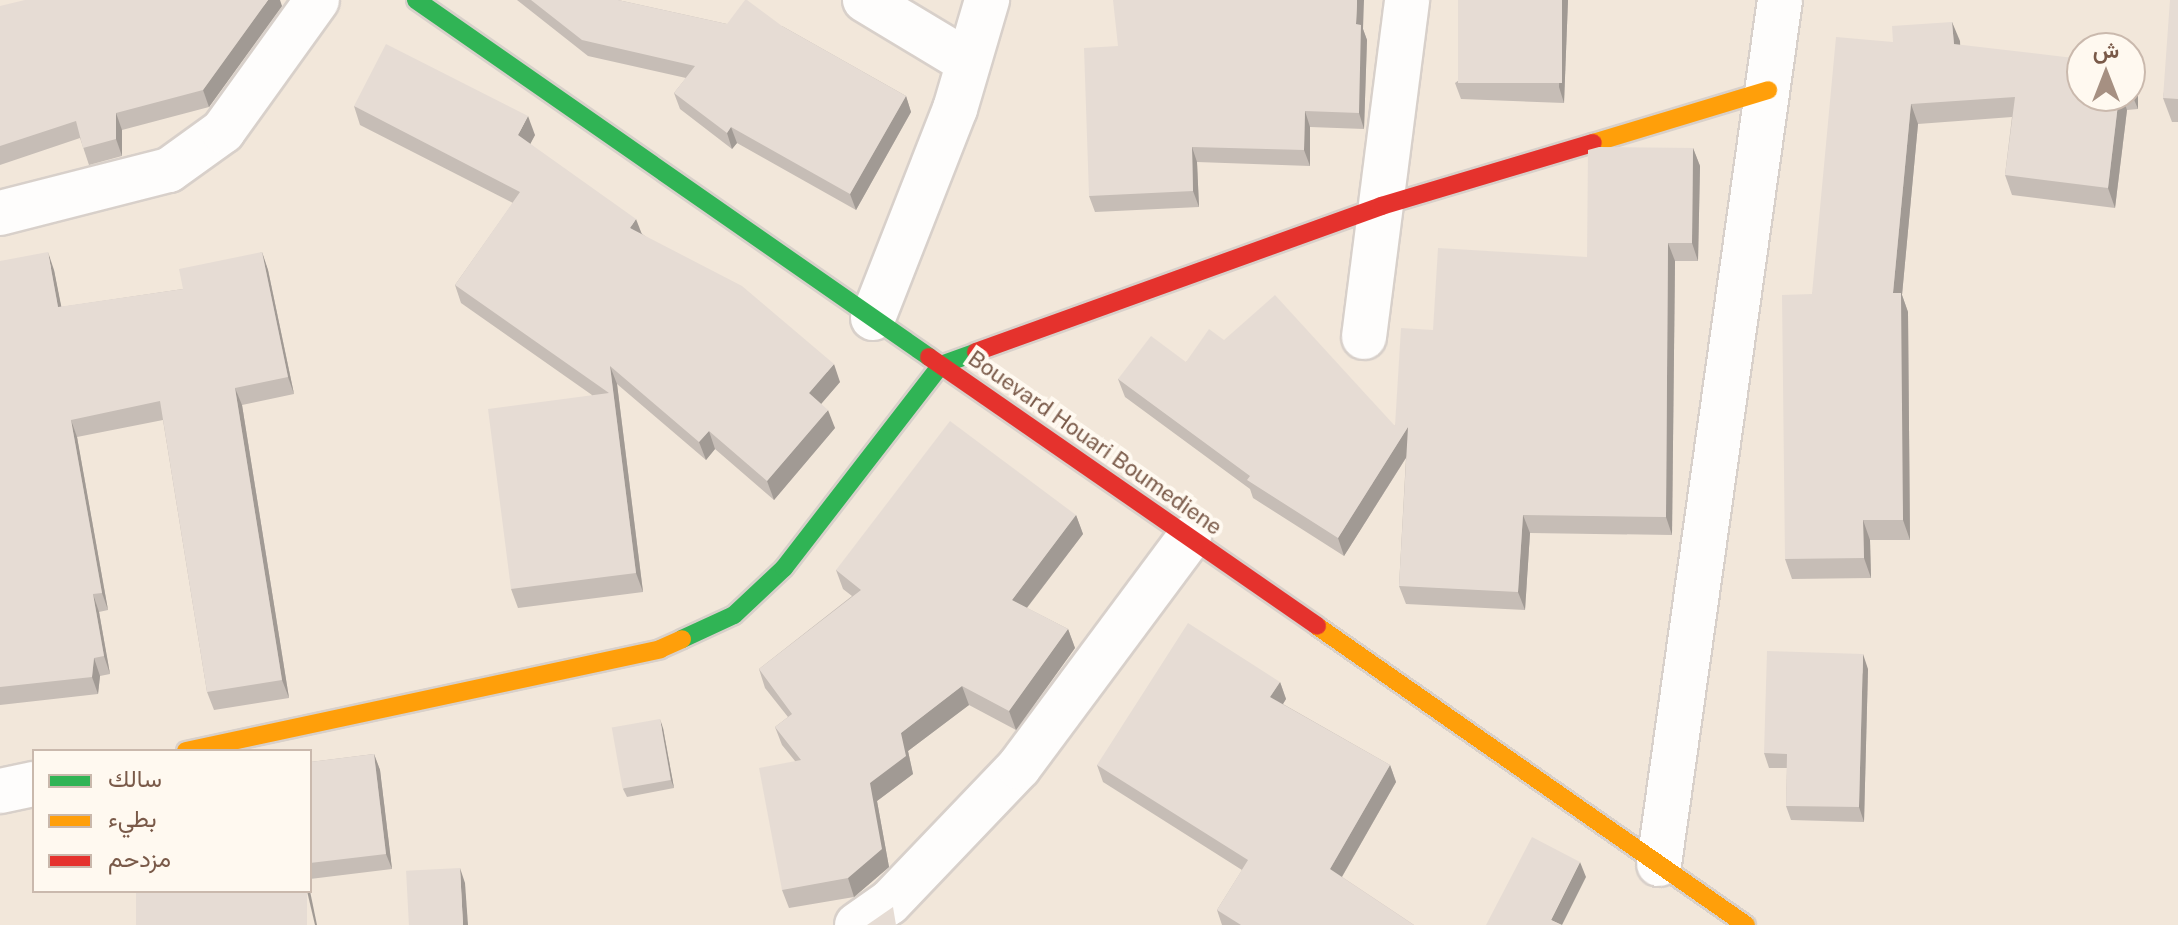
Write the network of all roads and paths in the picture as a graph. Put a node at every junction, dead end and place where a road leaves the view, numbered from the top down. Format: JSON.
{"nodes":[{"id":1,"x":317,"y":0,"type":"edge"},
{"id":2,"x":416,"y":0,"type":"edge"},
{"id":3,"x":865,"y":0,"type":"edge"},
{"id":4,"x":987,"y":0,"type":"edge"},
{"id":5,"x":1407,"y":0,"type":"edge"},
{"id":6,"x":1780,"y":0,"type":"edge"},
{"id":7,"x":968,"y":62,"type":"junction"},
{"id":8,"x":1768,"y":90,"type":"junction"},
{"id":9,"x":1381,"y":206,"type":"junction"},
{"id":10,"x":0,"y":213,"type":"edge"},
{"id":11,"x":873,"y":318,"type":"junction"},
{"id":12,"x":1364,"y":337,"type":"dead end"},
{"id":13,"x":941,"y":365,"type":"junction"},
{"id":14,"x":1189,"y":538,"type":"junction"},
{"id":15,"x":195,"y":749,"type":"edge"},
{"id":16,"x":32,"y":784,"type":"edge"},
{"id":17,"x":0,"y":791,"type":"edge"},
{"id":18,"x":1659,"y":864,"type":"junction"},
{"id":19,"x":857,"y":925,"type":"edge"},
{"id":20,"x":1746,"y":925,"type":"edge"}],
"edges":[{"from":1,"to":10,"type":"street"},
{"from":2,"to":11,"type":"street","name":"Bouevard Houari Boumediene"},
{"from":3,"to":7,"type":"street"},
{"from":4,"to":7,"type":"street"},
{"from":5,"to":9,"type":"street"},
{"from":6,"to":8,"type":"street"},
{"from":7,"to":11,"type":"street"},
{"from":8,"to":9,"type":"street"},
{"from":8,"to":18,"type":"street"},
{"from":9,"to":12,"type":"street"},
{"from":9,"to":13,"type":"street"},
{"from":11,"to":13,"type":"street","name":"Bouevard Houari Boumediene"},
{"from":13,"to":14,"type":"street","name":"Bouevard Houari Boumediene"},
{"from":13,"to":15,"type":"street"},
{"from":14,"to":18,"type":"street","name":"Bouevard Houari Boumediene"},
{"from":14,"to":19,"type":"street"},
{"from":16,"to":17,"type":"street"},
{"from":18,"to":20,"type":"street","name":"Bouevard Houari Boumediene"}]}
